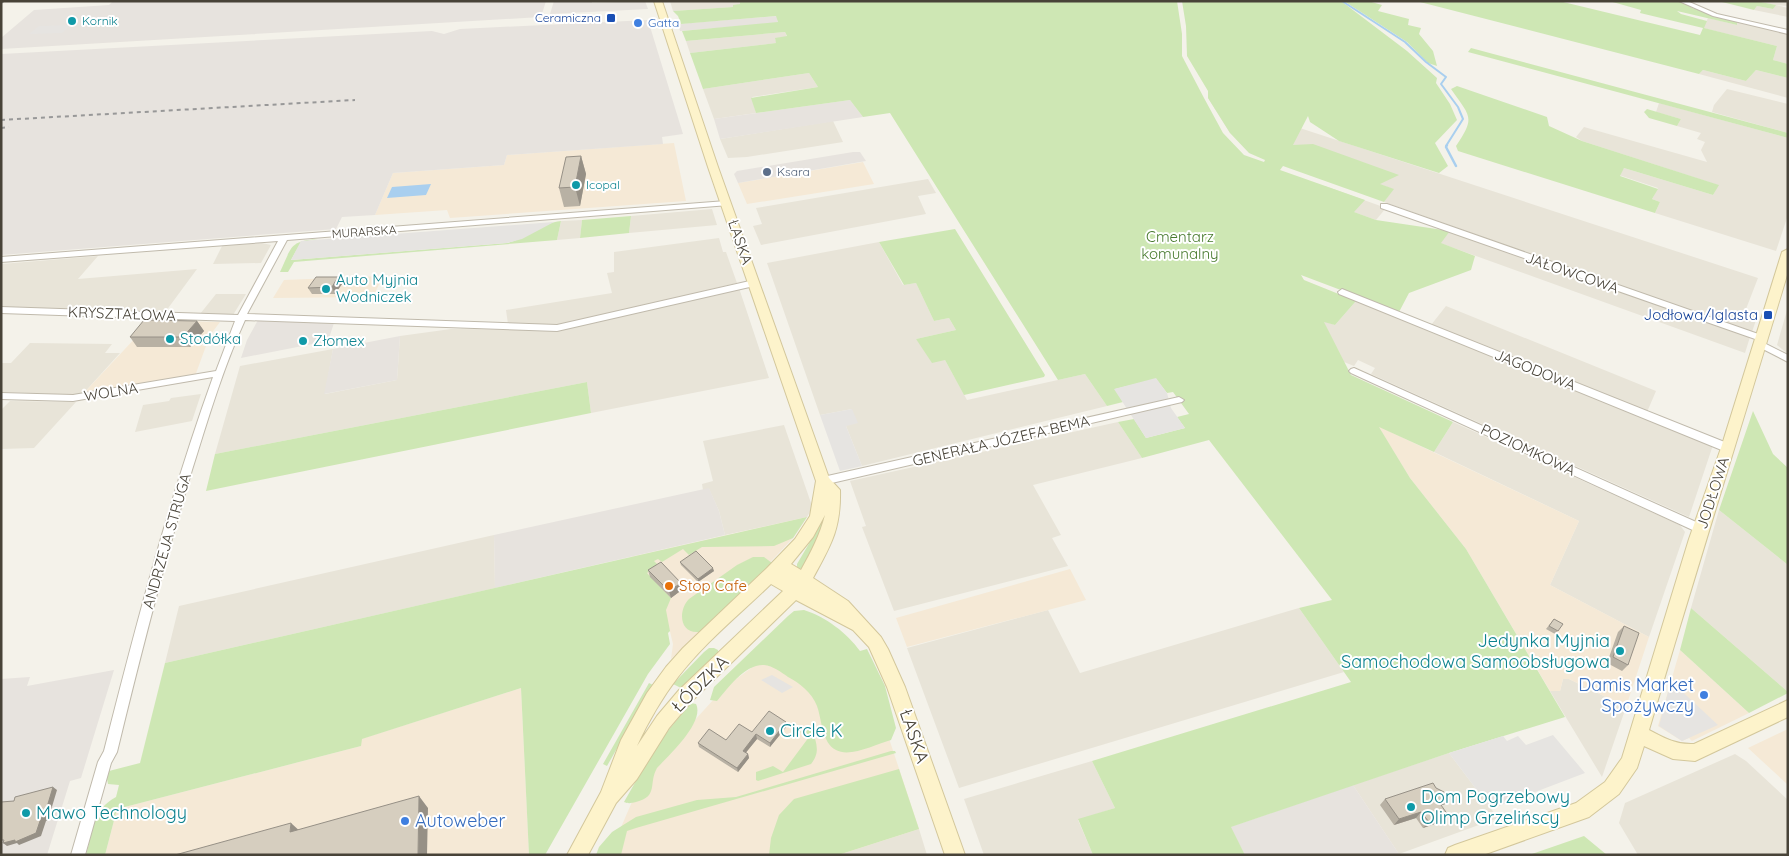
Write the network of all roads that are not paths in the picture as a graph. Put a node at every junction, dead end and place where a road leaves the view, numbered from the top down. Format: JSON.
{"nodes":[{"id":1,"x":658,"y":1,"type":"edge"},
{"id":2,"x":1682,"y":1,"type":"edge"},
{"id":3,"x":1788,"y":32,"type":"edge"},
{"id":4,"x":726,"y":203,"type":"junction"},
{"id":5,"x":1384,"y":206,"type":"dead end"},
{"id":6,"x":284,"y":238,"type":"junction"},
{"id":7,"x":1788,"y":252,"type":"edge"},
{"id":8,"x":1,"y":260,"type":"edge"},
{"id":9,"x":754,"y":283,"type":"junction"},
{"id":10,"x":1342,"y":292,"type":"dead end"},
{"id":11,"x":1,"y":310,"type":"edge"},
{"id":12,"x":242,"y":317,"type":"junction"},
{"id":13,"x":1760,"y":341,"type":"junction"},
{"id":14,"x":1788,"y":359,"type":"edge"},
{"id":15,"x":1354,"y":371,"type":"dead end"},
{"id":16,"x":220,"y":373,"type":"junction"},
{"id":17,"x":1,"y":396,"type":"edge"},
{"id":18,"x":1178,"y":400,"type":"dead end"},
{"id":19,"x":1728,"y":448,"type":"junction"},
{"id":20,"x":823,"y":481,"type":"junction"},
{"id":21,"x":1701,"y":529,"type":"junction"},
{"id":22,"x":775,"y":570,"type":"junction"},
{"id":23,"x":799,"y":586,"type":"junction"},
{"id":24,"x":1788,"y":708,"type":"edge"},
{"id":25,"x":1639,"y":734,"type":"junction"},
{"id":26,"x":609,"y":796,"type":"junction"},
{"id":27,"x":78,"y":855,"type":"edge"},
{"id":28,"x":577,"y":855,"type":"edge"},
{"id":29,"x":955,"y":855,"type":"edge"},
{"id":30,"x":1455,"y":855,"type":"edge"}],
"edges":[{"from":1,"to":4,"type":"main road","name":"ŁASKA"},
{"from":2,"to":3,"type":"street"},
{"from":4,"to":6,"type":"street","name":"MURARSKA"},
{"from":4,"to":9,"type":"main road","name":"ŁASKA"},
{"from":5,"to":13,"type":"street","name":"JAŁOWCOWA"},
{"from":6,"to":8,"type":"street","name":"MURARSKA"},
{"from":6,"to":12,"type":"street","name":"ANDRZEJA STRUGA"},
{"from":7,"to":13,"type":"main road","name":"JODŁOWA"},
{"from":9,"to":12,"type":"street","name":"KRYSZTAŁOWA"},
{"from":9,"to":20,"type":"main road","name":"ŁASKA"},
{"from":10,"to":19,"type":"street","name":"JAGODOWA"},
{"from":11,"to":12,"type":"street","name":"KRYSZTAŁOWA"},
{"from":12,"to":16,"type":"street","name":"ANDRZEJA STRUGA"},
{"from":13,"to":14,"type":"street","name":"JAŁOWCOWA"},
{"from":13,"to":19,"type":"main road","name":"JODŁOWA"},
{"from":15,"to":21,"type":"street","name":"POZIOMKOWA"},
{"from":16,"to":17,"type":"street","name":"WOLNA"},
{"from":16,"to":27,"type":"street","name":"ANDRZEJA STRUGA"},
{"from":18,"to":20,"type":"street","name":"GENERAŁA JÓZEFA BEMA"},
{"from":19,"to":21,"type":"main road","name":"JODŁOWA"},
{"from":20,"to":22,"type":"main road","name":"ŁASKA"},
{"from":20,"to":23,"type":"main road","name":"ŁASKA"},
{"from":21,"to":25,"type":"main road","name":"JODŁOWA"},
{"from":22,"to":23,"type":"main road","name":"ŁASKA"},
{"from":22,"to":26,"type":"main road","name":"ŁÓDZKA"},
{"from":23,"to":26,"type":"main road","name":"ŁÓDZKA"},
{"from":23,"to":29,"type":"main road","name":"ŁASKA"},
{"from":24,"to":25,"type":"main road"},
{"from":25,"to":30,"type":"main road","name":"JODŁOWA"},
{"from":26,"to":28,"type":"main road","name":"ŁÓDZKA"}]}
